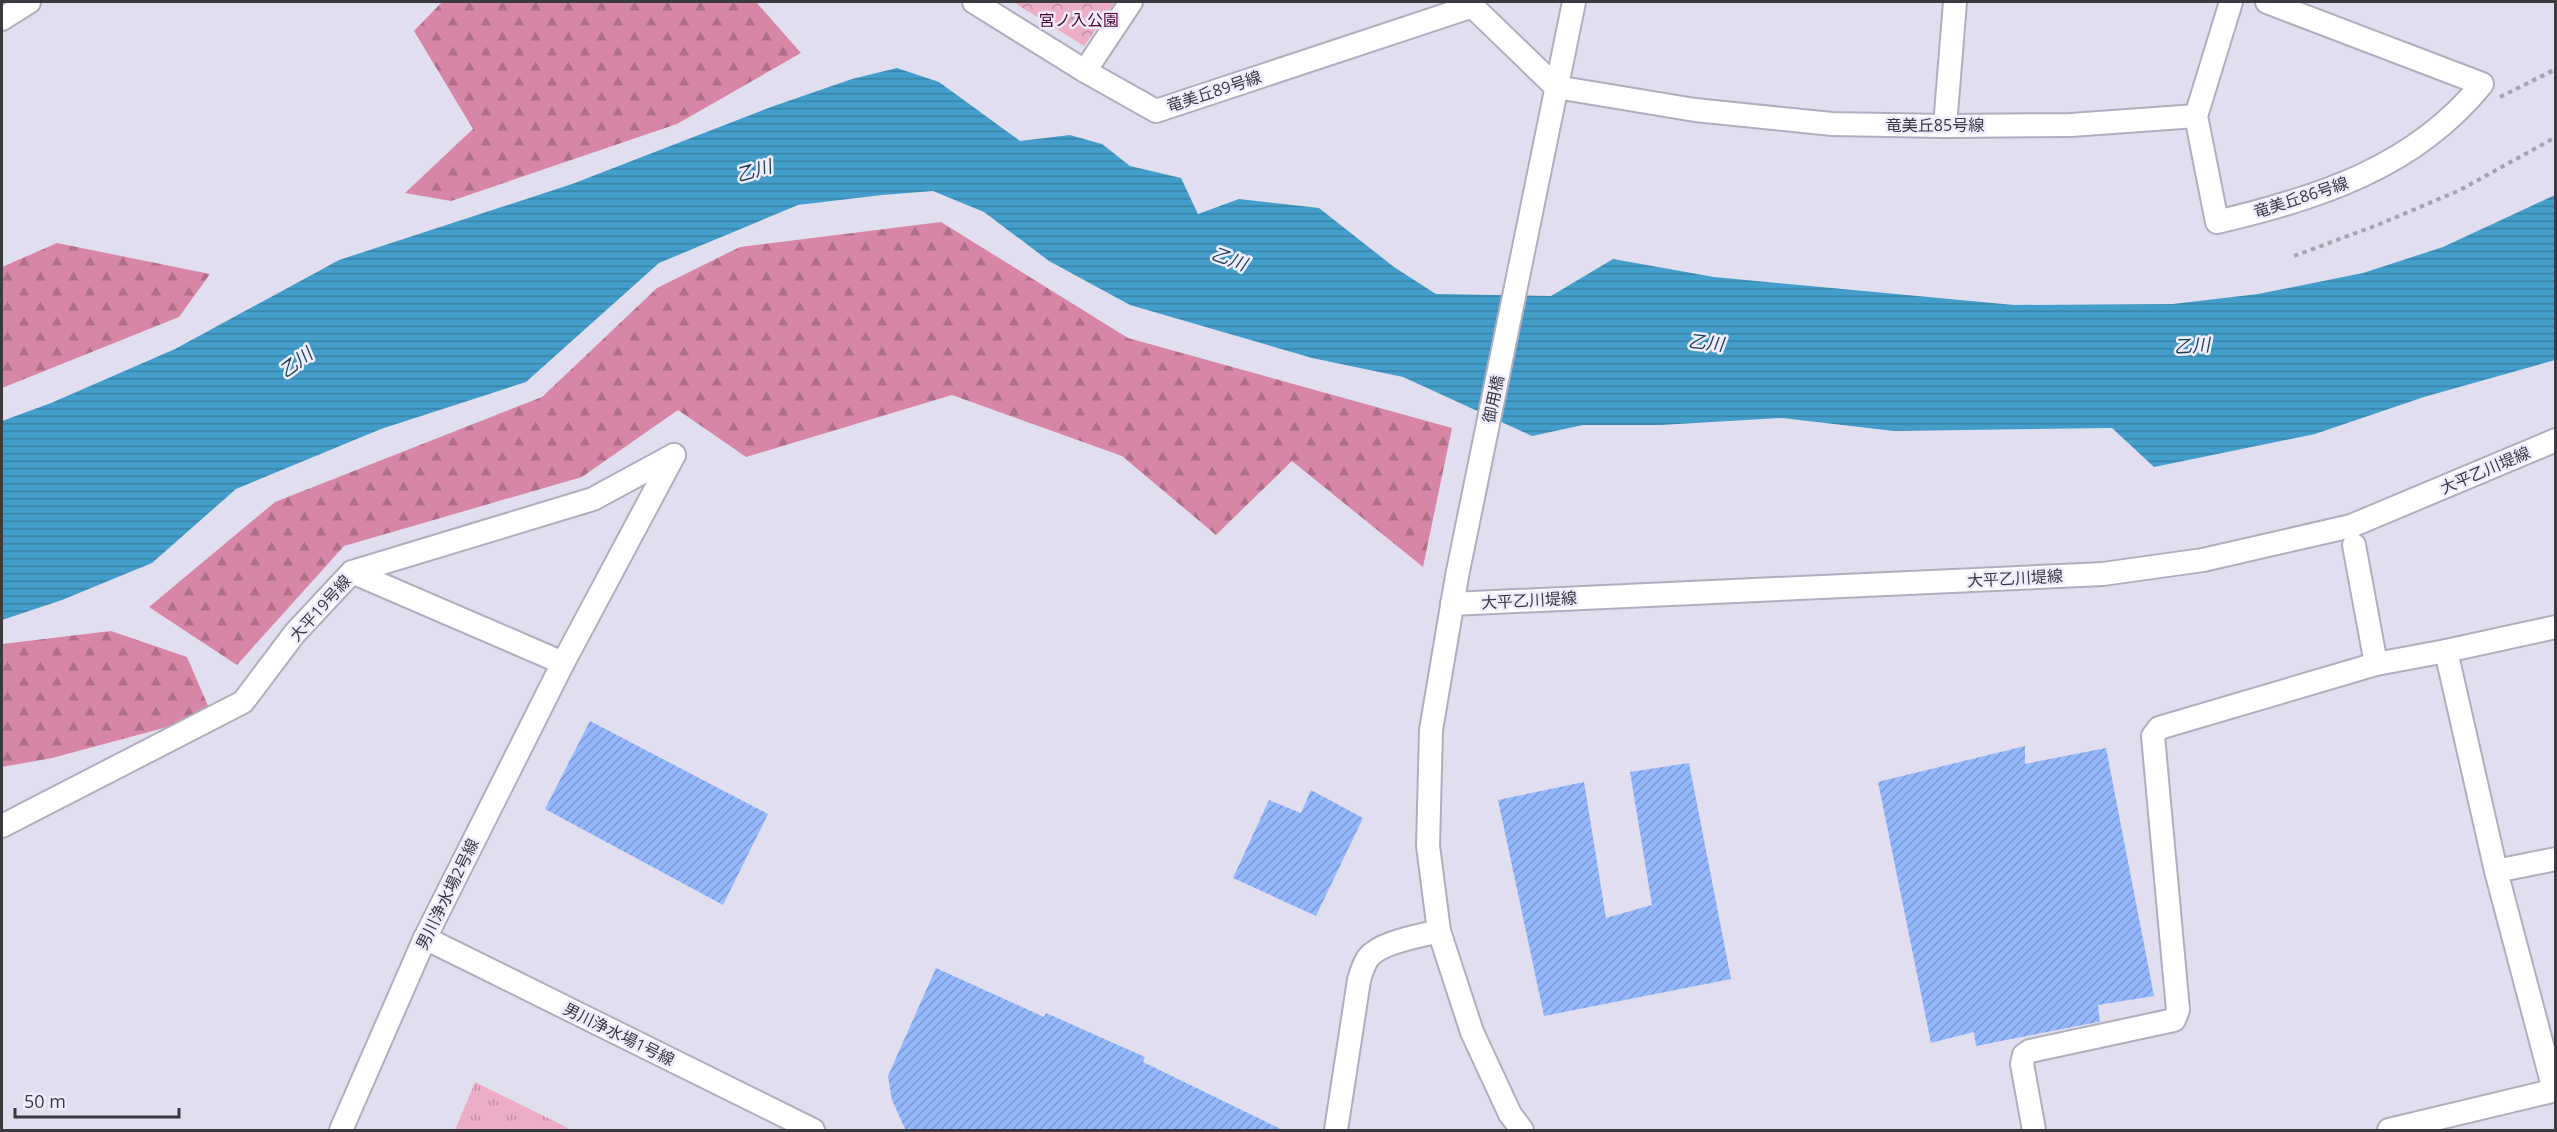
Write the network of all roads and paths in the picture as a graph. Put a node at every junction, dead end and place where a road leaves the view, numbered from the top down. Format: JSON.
{"nodes":[{"id":1,"x":29,"y":2,"type":"edge"},
{"id":2,"x":974,"y":2,"type":"edge"},
{"id":3,"x":1131,"y":2,"type":"edge"},
{"id":4,"x":1574,"y":2,"type":"edge"},
{"id":5,"x":1955,"y":2,"type":"edge"},
{"id":6,"x":2231,"y":2,"type":"edge"},
{"id":7,"x":2267,"y":2,"type":"edge"},
{"id":8,"x":1471,"y":4,"type":"edge"},
{"id":9,"x":2,"y":19,"type":"edge"},
{"id":10,"x":2556,"y":69,"type":"edge"},
{"id":11,"x":1085,"y":71,"type":"junction"},
{"id":12,"x":1556,"y":87,"type":"junction"},
{"id":13,"x":2493,"y":100,"type":"dead end"},
{"id":14,"x":2196,"y":116,"type":"junction"},
{"id":15,"x":1945,"y":126,"type":"junction"},
{"id":16,"x":2556,"y":137,"type":"edge"},
{"id":17,"x":2294,"y":256,"type":"dead end"},
{"id":18,"x":2556,"y":440,"type":"edge"},
{"id":19,"x":674,"y":455,"type":"joint"},
{"id":20,"x":2354,"y":545,"type":"dead end"},
{"id":21,"x":352,"y":572,"type":"junction"},
{"id":22,"x":1452,"y":604,"type":"junction"},
{"id":23,"x":2556,"y":627,"type":"edge"},
{"id":24,"x":2446,"y":651,"type":"junction"},
{"id":25,"x":563,"y":663,"type":"junction"},
{"id":26,"x":2376,"y":664,"type":"junction"},
{"id":27,"x":2,"y":826,"type":"edge"},
{"id":28,"x":2556,"y":859,"type":"edge"},
{"id":29,"x":2496,"y":871,"type":"junction"},
{"id":30,"x":1439,"y":931,"type":"junction"},
{"id":31,"x":425,"y":938,"type":"junction"},
{"id":32,"x":2555,"y":1090,"type":"edge"},
{"id":33,"x":341,"y":1131,"type":"edge"},
{"id":34,"x":813,"y":1131,"type":"edge"},
{"id":35,"x":1336,"y":1131,"type":"edge"},
{"id":36,"x":1522,"y":1131,"type":"edge"},
{"id":37,"x":2034,"y":1131,"type":"edge"},
{"id":38,"x":2389,"y":1131,"type":"edge"}],
"edges":[{"from":1,"to":9,"type":"street"},
{"from":2,"to":11,"type":"street","name":"竜美丘89号線"},
{"from":3,"to":11,"type":"street"},
{"from":4,"to":12,"type":"street","name":"御用橋"},
{"from":5,"to":15,"type":"street"},
{"from":6,"to":14,"type":"street"},
{"from":7,"to":14,"type":"street","name":"竜美丘86号線"},
{"from":8,"to":11,"type":"street","name":"竜美丘89号線"},
{"from":8,"to":12,"type":"street"},
{"from":10,"to":13,"type":"path"},
{"from":12,"to":15,"type":"street","name":"竜美丘85号線"},
{"from":12,"to":22,"type":"street","name":"御用橋"},
{"from":14,"to":15,"type":"street","name":"竜美丘85号線"},
{"from":16,"to":17,"type":"path"},
{"from":18,"to":22,"type":"street","name":"大平乙川堤線"},
{"from":19,"to":21,"type":"street","name":"大平19号線"},
{"from":19,"to":25,"type":"street","name":"男川浄水場2号線"},
{"from":20,"to":26,"type":"street"},
{"from":21,"to":25,"type":"street"},
{"from":21,"to":27,"type":"street","name":"大平19号線"},
{"from":22,"to":30,"type":"street","name":"御用橋"},
{"from":23,"to":24,"type":"street"},
{"from":24,"to":26,"type":"street"},
{"from":24,"to":29,"type":"street"},
{"from":25,"to":31,"type":"street","name":"男川浄水場2号線"},
{"from":26,"to":37,"type":"street"},
{"from":28,"to":29,"type":"street"},
{"from":29,"to":32,"type":"street"},
{"from":30,"to":35,"type":"street"},
{"from":30,"to":36,"type":"street","name":"御用橋"},
{"from":31,"to":33,"type":"street","name":"男川浄水場2号線"},
{"from":31,"to":34,"type":"street","name":"男川浄水場1号線"},
{"from":32,"to":38,"type":"street"}]}
